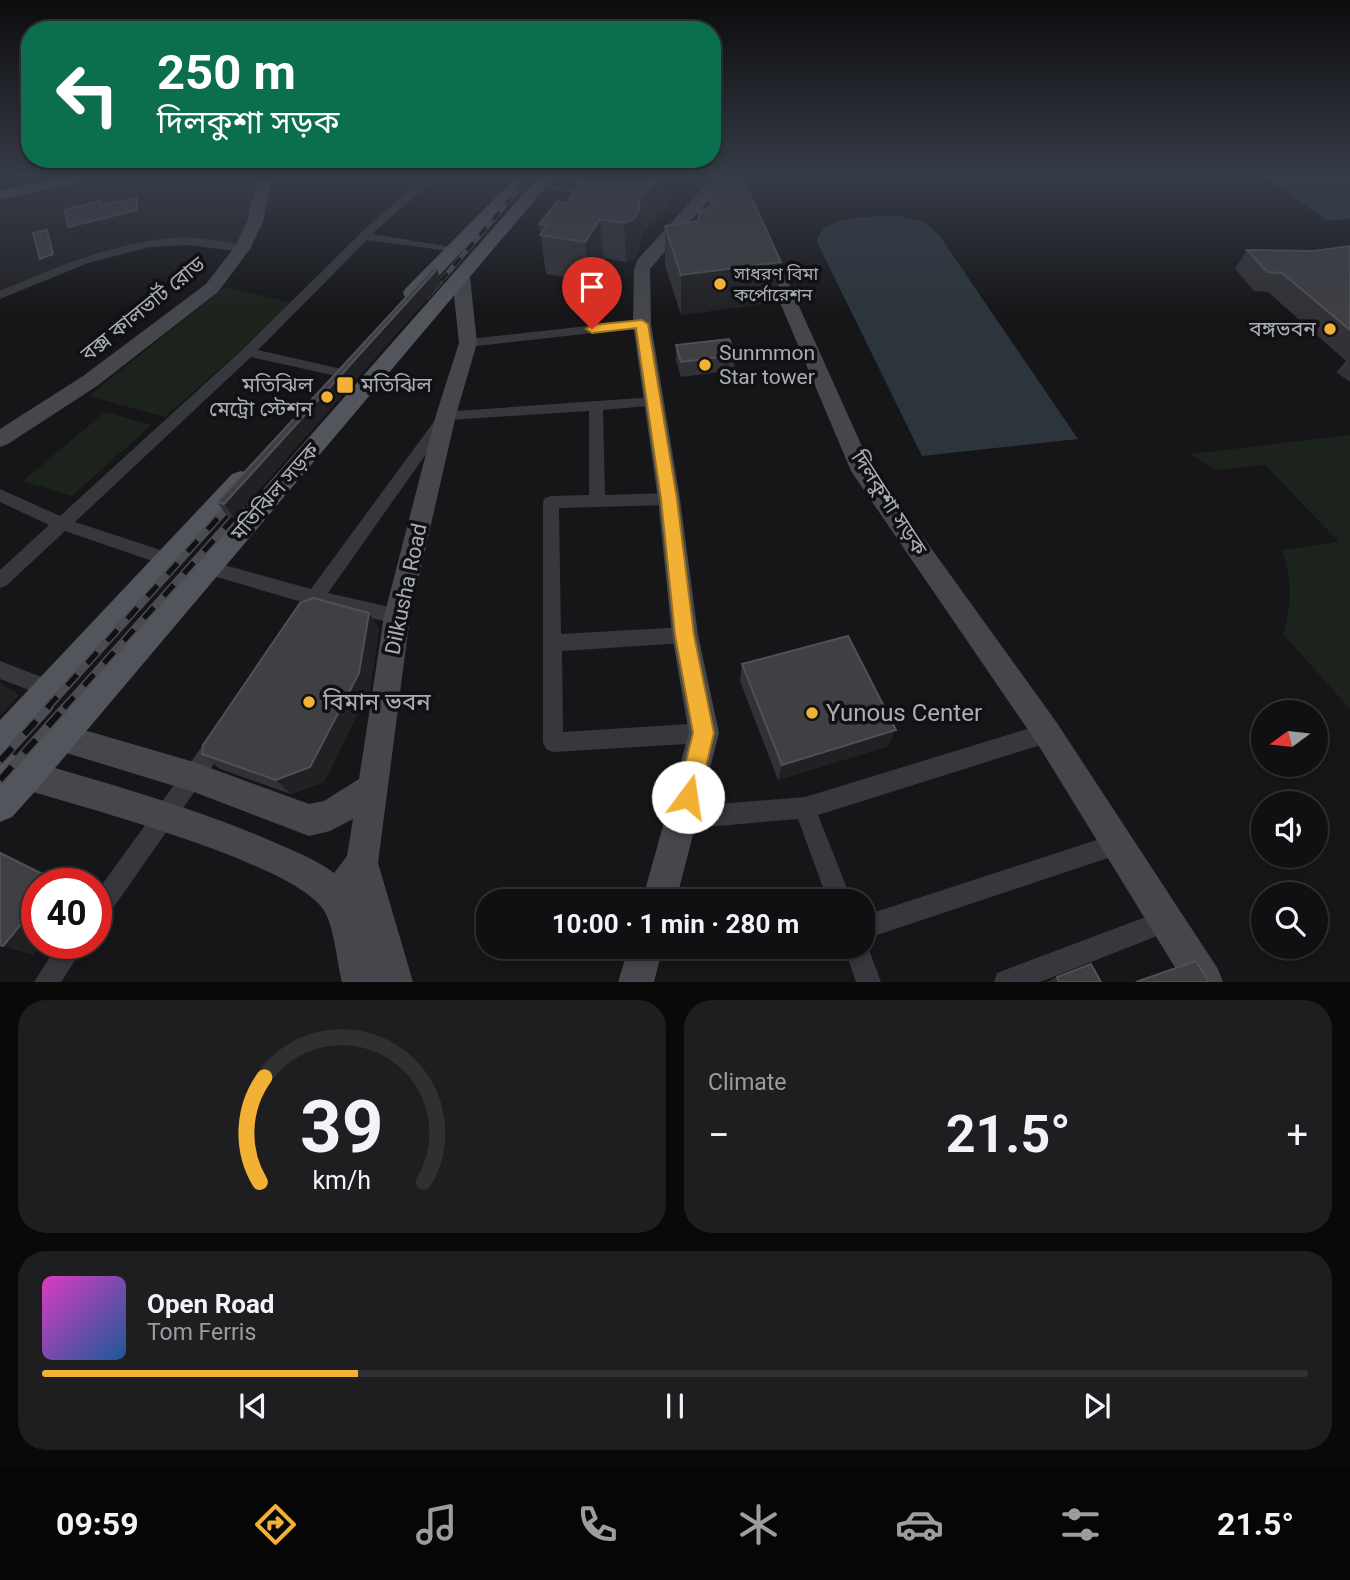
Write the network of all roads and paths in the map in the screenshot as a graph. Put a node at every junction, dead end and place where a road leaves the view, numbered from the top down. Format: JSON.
{"nodes":[{"id":1,"x":255,"y":222,"type":"edge"},
{"id":2,"x":381,"y":222,"type":"edge"},
{"id":3,"x":484,"y":222,"type":"edge"},
{"id":4,"x":501,"y":222,"type":"edge"},
{"id":5,"x":687,"y":222,"type":"edge"},
{"id":6,"x":365,"y":236,"type":"junction"},
{"id":7,"x":760,"y":238,"type":"edge"},
{"id":8,"x":242,"y":249,"type":"junction"},
{"id":9,"x":452,"y":250,"type":"junction"},
{"id":10,"x":461,"y":277,"type":"junction"},
{"id":11,"x":0,"y":295,"type":"edge"},
{"id":12,"x":396,"y":311,"type":"edge"},
{"id":13,"x":642,"y":324,"type":"junction"},
{"id":14,"x":468,"y":343,"type":"junction"},
{"id":15,"x":248,"y":352,"type":"junction"},
{"id":16,"x":359,"y":352,"type":"edge"},
{"id":17,"x":341,"y":373,"type":"junction"},
{"id":18,"x":323,"y":392,"type":"edge"},
{"id":19,"x":654,"y":402,"type":"junction"},
{"id":20,"x":596,"y":406,"type":"junction"},
{"id":21,"x":446,"y":415,"type":"junction"},
{"id":22,"x":0,"y":439,"type":"edge"},
{"id":23,"x":258,"y":461,"type":"edge"},
{"id":24,"x":0,"y":495,"type":"edge"},
{"id":25,"x":669,"y":499,"type":"junction"},
{"id":26,"x":597,"y":501,"type":"junction"},
{"id":27,"x":60,"y":523,"type":"junction"},
{"id":28,"x":167,"y":559,"type":"junction"},
{"id":29,"x":210,"y":568,"type":"junction"},
{"id":30,"x":0,"y":581,"type":"edge"},
{"id":31,"x":315,"y":597,"type":"junction"},
{"id":32,"x":397,"y":616,"type":"junction"},
{"id":33,"x":292,"y":631,"type":"edge"},
{"id":34,"x":685,"y":635,"type":"junction"},
{"id":35,"x":552,"y":643,"type":"junction"},
{"id":36,"x":0,"y":670,"type":"edge"},
{"id":37,"x":50,"y":689,"type":"junction"},
{"id":38,"x":232,"y":721,"type":"edge"},
{"id":39,"x":704,"y":733,"type":"junction"},
{"id":40,"x":1047,"y":733,"type":"junction"},
{"id":41,"x":8,"y":734,"type":"edge"},
{"id":42,"x":60,"y":737,"type":"junction"},
{"id":43,"x":13,"y":770,"type":"edge"},
{"id":44,"x":194,"y":777,"type":"junction"},
{"id":45,"x":373,"y":788,"type":"junction"},
{"id":46,"x":0,"y":805,"type":"edge"},
{"id":47,"x":805,"y":808,"type":"junction"},
{"id":48,"x":166,"y":818,"type":"junction"},
{"id":49,"x":682,"y":818,"type":"junction"},
{"id":50,"x":1118,"y":844,"type":"junction"},
{"id":51,"x":362,"y":863,"type":"junction"},
{"id":52,"x":662,"y":889,"type":"edge"},
{"id":53,"x":835,"y":889,"type":"edge"},
{"id":54,"x":112,"y":891,"type":"edge"},
{"id":55,"x":337,"y":897,"type":"junction"},
{"id":56,"x":1167,"y":921,"type":"junction"},
{"id":57,"x":875,"y":925,"type":"edge"},
{"id":58,"x":63,"y":959,"type":"edge"},
{"id":59,"x":643,"y":959,"type":"edge"},
{"id":60,"x":860,"y":959,"type":"edge"},
{"id":61,"x":46,"y":982,"type":"edge"},
{"id":62,"x":360,"y":982,"type":"edge"},
{"id":63,"x":395,"y":982,"type":"edge"},
{"id":64,"x":636,"y":982,"type":"edge"},
{"id":65,"x":869,"y":982,"type":"edge"},
{"id":66,"x":1006,"y":982,"type":"edge"},
{"id":67,"x":1205,"y":982,"type":"edge"}],
"edges":[{"from":1,"to":8,"type":"street","name":"বক্স কালভার্ট রোড"},
{"from":2,"to":6,"type":"street"},
{"from":3,"to":9,"type":"main road"},
{"from":4,"to":10,"type":"main road","name":"মতিঝিল সড়ক"},
{"from":5,"to":13,"type":"street"},
{"from":6,"to":9,"type":"street"},
{"from":6,"to":15,"type":"street"},
{"from":7,"to":40,"type":"street","name":"দিলকুশা সড়ক"},
{"from":8,"to":11,"type":"street"},
{"from":8,"to":22,"type":"street","name":"বক্স কালভার্ট রোড"},
{"from":9,"to":12,"type":"main road"},
{"from":10,"to":14,"type":"street","name":"Dilkusha Road"},
{"from":10,"to":29,"type":"main road","name":"মতিঝিল সড়ক"},
{"from":13,"to":14,"type":"street"},
{"from":13,"to":19,"type":"street"},
{"from":14,"to":21,"type":"street","name":"Dilkusha Road"},
{"from":15,"to":17,"type":"street"},
{"from":15,"to":27,"type":"street"},
{"from":16,"to":17,"type":"main road"},
{"from":17,"to":18,"type":"main road"},
{"from":19,"to":20,"type":"street"},
{"from":19,"to":25,"type":"street"},
{"from":20,"to":21,"type":"street"},
{"from":20,"to":26,"type":"street"},
{"from":21,"to":31,"type":"street"},
{"from":21,"to":32,"type":"street","name":"Dilkusha Road"},
{"from":23,"to":28,"type":"main road","name":"মতিঝিল সড়ক"},
{"from":24,"to":27,"type":"street"},
{"from":25,"to":26,"type":"street"},
{"from":25,"to":34,"type":"street"},
{"from":26,"to":35,"type":"street"},
{"from":27,"to":28,"type":"street"},
{"from":27,"to":30,"type":"street"},
{"from":28,"to":37,"type":"main road","name":"মতিঝিল সড়ক"},
{"from":29,"to":31,"type":"street"},
{"from":29,"to":42,"type":"main road","name":"মতিঝিল সড়ক"},
{"from":31,"to":32,"type":"street"},
{"from":31,"to":33,"type":"street"},
{"from":32,"to":45,"type":"street","name":"Dilkusha Road"},
{"from":34,"to":35,"type":"street"},
{"from":34,"to":39,"type":"street"},
{"from":35,"to":39,"type":"street"},
{"from":36,"to":37,"type":"street"},
{"from":37,"to":41,"type":"main road","name":"মতিঝিল সড়ক"},
{"from":38,"to":44,"type":"street"},
{"from":39,"to":49,"type":"street"},
{"from":40,"to":47,"type":"street"},
{"from":40,"to":50,"type":"street","name":"দিলকুশা সড়ক"},
{"from":41,"to":42,"type":"main road"},
{"from":42,"to":43,"type":"main road","name":"মতিঝিল সড়ক"},
{"from":42,"to":44,"type":"street"},
{"from":43,"to":46,"type":"main road","name":"মতিঝিল সড়ক"},
{"from":43,"to":48,"type":"street"},
{"from":44,"to":45,"type":"street"},
{"from":44,"to":48,"type":"street"},
{"from":45,"to":51,"type":"street","name":"Dilkusha Road"},
{"from":47,"to":49,"type":"street"},
{"from":47,"to":53,"type":"street"},
{"from":48,"to":54,"type":"street"},
{"from":48,"to":55,"type":"street"},
{"from":49,"to":52,"type":"street"},
{"from":50,"to":56,"type":"street","name":"দিলকুশা সড়ক"},
{"from":50,"to":57,"type":"street"},
{"from":51,"to":55,"type":"street","name":"Dilkusha Road"},
{"from":51,"to":63,"type":"street"},
{"from":55,"to":62,"type":"street"},
{"from":56,"to":66,"type":"street"},
{"from":56,"to":67,"type":"street","name":"দিলকুশা সড়ক"},
{"from":58,"to":61,"type":"street"},
{"from":59,"to":64,"type":"street"},
{"from":60,"to":65,"type":"street"}]}
